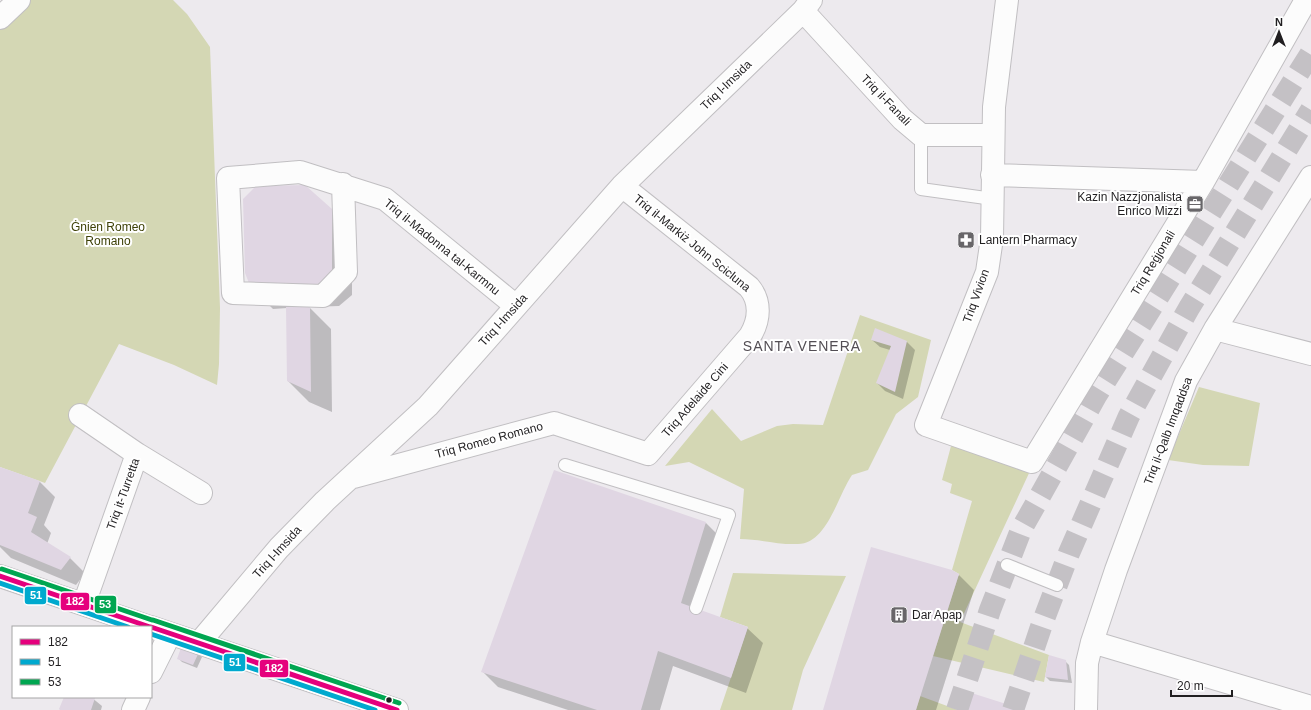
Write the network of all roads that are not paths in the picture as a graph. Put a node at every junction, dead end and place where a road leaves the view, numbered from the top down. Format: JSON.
{"nodes":[{"id":1,"x":19,"y":0,"type":"edge"},
{"id":2,"x":1006,"y":0,"type":"edge"},
{"id":3,"x":1306,"y":0,"type":"edge"},
{"id":4,"x":807,"y":6,"type":"edge"},
{"id":5,"x":0,"y":18,"type":"edge"},
{"id":6,"x":921,"y":135,"type":"junction"},
{"id":7,"x":993,"y":135,"type":"junction"},
{"id":8,"x":992,"y":175,"type":"junction"},
{"id":9,"x":1311,"y":177,"type":"edge"},
{"id":10,"x":1203,"y":182,"type":"junction"},
{"id":11,"x":343,"y":184,"type":"junction"},
{"id":12,"x":622,"y":186,"type":"junction"},
{"id":13,"x":993,"y":199,"type":"junction"},
{"id":14,"x":758,"y":302,"type":"joint"},
{"id":15,"x":516,"y":306,"type":"junction"},
{"id":16,"x":1215,"y":329,"type":"junction"},
{"id":17,"x":1311,"y":354,"type":"edge"},
{"id":18,"x":80,"y":415,"type":"dead end"},
{"id":19,"x":137,"y":454,"type":"junction"},
{"id":20,"x":648,"y":454,"type":"joint"},
{"id":21,"x":1032,"y":462,"type":"joint"},
{"id":22,"x":565,"y":464,"type":"dead end"},
{"id":23,"x":351,"y":478,"type":"junction"},
{"id":24,"x":201,"y":494,"type":"dead end"},
{"id":25,"x":1008,"y":565,"type":"dead end"},
{"id":26,"x":0,"y":576,"type":"edge"},
{"id":27,"x":1057,"y":585,"type":"dead end"},
{"id":28,"x":84,"y":604,"type":"junction"},
{"id":29,"x":696,"y":608,"type":"dead end"},
{"id":30,"x":148,"y":626,"type":"edge"},
{"id":31,"x":157,"y":629,"type":"edge"},
{"id":32,"x":1092,"y":642,"type":"junction"},
{"id":33,"x":199,"y":643,"type":"junction"},
{"id":34,"x":152,"y":665,"type":"edge"},
{"id":35,"x":138,"y":698,"type":"edge"},
{"id":36,"x":1311,"y":707,"type":"edge"},
{"id":37,"x":132,"y":710,"type":"edge"},
{"id":38,"x":397,"y":710,"type":"edge"},
{"id":39,"x":1086,"y":710,"type":"edge"}],
"edges":[{"from":1,"to":5,"type":"street"},
{"from":2,"to":7,"type":"street","name":"Triq Vivion"},
{"from":3,"to":10,"type":"street","name":"Triq Reġjonali"},
{"from":4,"to":6,"type":"street","name":"Triq il-Fanali"},
{"from":4,"to":12,"type":"street","name":"Triq l-Imsida"},
{"from":6,"to":7,"type":"street","name":"Triq il-Fanali"},
{"from":6,"to":13,"type":"lane"},
{"from":7,"to":8,"type":"street","name":"Triq Vivion"},
{"from":8,"to":10,"type":"street"},
{"from":8,"to":13,"type":"street","name":"Triq Vivion"},
{"from":9,"to":16,"type":"street","name":"Triq il-Qalb Imqaddsa"},
{"from":10,"to":21,"type":"street","name":"Triq Reġjonali"},
{"from":11,"to":11,"type":"street","name":"Triq il-Madonna tal-Karmnu"},
{"from":11,"to":15,"type":"street","name":"Triq il-Madonna tal-Karmnu"},
{"from":12,"to":14,"type":"street","name":"Triq il-Markiż John Scicluna"},
{"from":12,"to":15,"type":"street","name":"Triq l-Imsida"},
{"from":13,"to":21,"type":"street","name":"Triq Vivion"},
{"from":14,"to":20,"type":"street","name":"Triq Adelaide Cini"},
{"from":15,"to":23,"type":"street","name":"Triq l-Imsida"},
{"from":16,"to":17,"type":"street"},
{"from":16,"to":32,"type":"street","name":"Triq il-Qalb Imqaddsa"},
{"from":18,"to":19,"type":"street"},
{"from":19,"to":24,"type":"street","name":"Triq it-Turretta"},
{"from":19,"to":28,"type":"street","name":"Triq it-Turretta"},
{"from":20,"to":23,"type":"street","name":"Triq Romeo Romano"},
{"from":22,"to":29,"type":"lane"},
{"from":23,"to":33,"type":"street","name":"Triq l-Imsida"},
{"from":25,"to":27,"type":"lane"},
{"from":26,"to":28,"type":"street"},
{"from":28,"to":30,"type":"street"},
{"from":31,"to":33,"type":"street"},
{"from":31,"to":34,"type":"street"},
{"from":32,"to":36,"type":"street"},
{"from":32,"to":39,"type":"street","name":"Triq il-Qalb Imqaddsa"},
{"from":33,"to":38,"type":"street"},
{"from":35,"to":37,"type":"street"}]}
